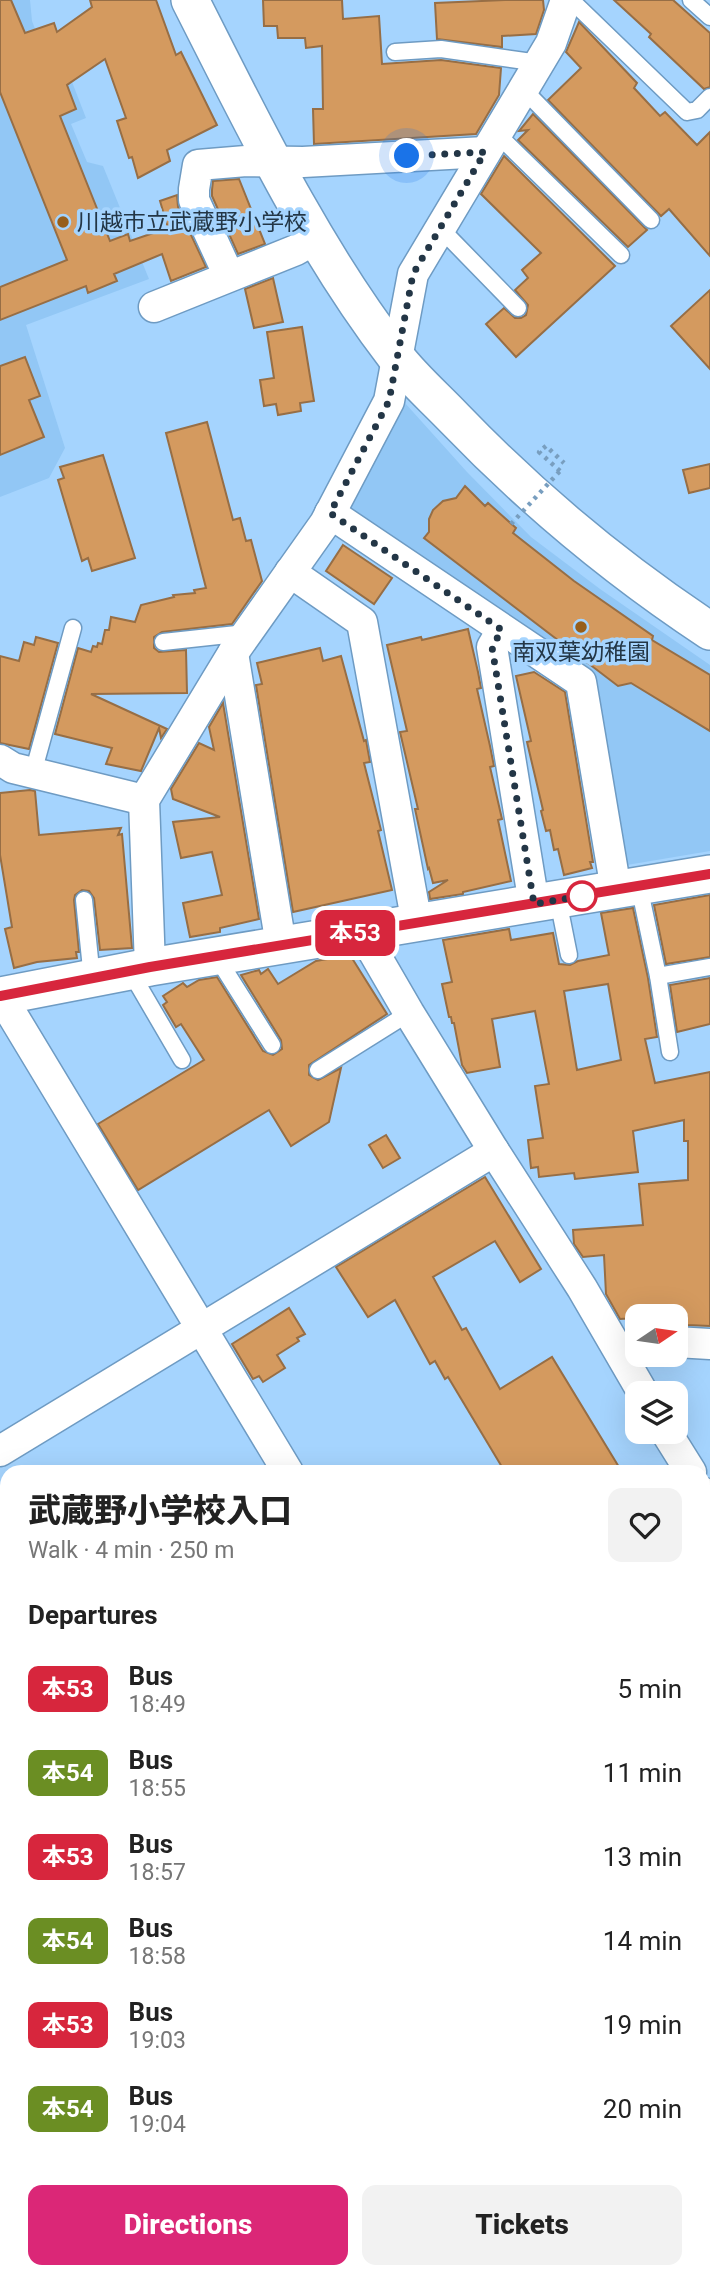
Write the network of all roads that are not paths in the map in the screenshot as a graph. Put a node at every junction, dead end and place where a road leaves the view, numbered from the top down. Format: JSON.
{"nodes":[{"id":1,"x":190,"y":0,"type":"edge"},
{"id":2,"x":568,"y":0,"type":"edge"},
{"id":3,"x":691,"y":0,"type":"edge"},
{"id":4,"x":710,"y":17,"type":"edge"},
{"id":5,"x":395,"y":51,"type":"dead end"},
{"id":6,"x":539,"y":63,"type":"junction"},
{"id":7,"x":524,"y":90,"type":"junction"},
{"id":8,"x":710,"y":97,"type":"edge"},
{"id":9,"x":491,"y":143,"type":"junction"},
{"id":10,"x":273,"y":162,"type":"junction"},
{"id":11,"x":651,"y":220,"type":"dead end"},
{"id":12,"x":440,"y":228,"type":"junction"},
{"id":13,"x":317,"y":238,"type":"junction"},
{"id":14,"x":621,"y":255,"type":"dead end"},
{"id":15,"x":229,"y":276,"type":"junction"},
{"id":16,"x":154,"y":307,"type":"dead end"},
{"id":17,"x":518,"y":309,"type":"dead end"},
{"id":18,"x":397,"y":359,"type":"junction"},
{"id":19,"x":330,"y":513,"type":"junction"},
{"id":20,"x":290,"y":572,"type":"junction"},
{"id":21,"x":73,"y":628,"type":"dead end"},
{"id":22,"x":502,"y":630,"type":"junction"},
{"id":23,"x":710,"y":631,"type":"edge"},
{"id":24,"x":163,"y":642,"type":"dead end"},
{"id":25,"x":239,"y":643,"type":"junction"},
{"id":26,"x":12,"y":771,"type":"edge"},
{"id":27,"x":144,"y":800,"type":"junction"},
{"id":28,"x":710,"y":874,"type":"edge"},
{"id":29,"x":627,"y":888,"type":"junction"},
{"id":30,"x":84,"y":900,"type":"dead end"},
{"id":31,"x":546,"y":902,"type":"junction"},
{"id":32,"x":417,"y":924,"type":"junction"},
{"id":33,"x":362,"y":932,"type":"junction"},
{"id":34,"x":281,"y":945,"type":"junction"},
{"id":35,"x":569,"y":955,"type":"dead end"},
{"id":36,"x":216,"y":956,"type":"junction"},
{"id":37,"x":710,"y":967,"type":"edge"},
{"id":38,"x":140,"y":969,"type":"junction"},
{"id":39,"x":658,"y":976,"type":"junction"},
{"id":40,"x":92,"y":979,"type":"junction"},
{"id":41,"x":0,"y":994,"type":"edge"},
{"id":42,"x":409,"y":1013,"type":"junction"},
{"id":43,"x":272,"y":1045,"type":"dead end"},
{"id":44,"x":670,"y":1052,"type":"dead end"},
{"id":45,"x":182,"y":1060,"type":"dead end"},
{"id":46,"x":318,"y":1070,"type":"dead end"},
{"id":47,"x":494,"y":1151,"type":"junction"},
{"id":48,"x":201,"y":1330,"type":"junction"},
{"id":49,"x":625,"y":1343,"type":"edge"},
{"id":50,"x":688,"y":1343,"type":"edge"},
{"id":51,"x":710,"y":1344,"type":"edge"},
{"id":52,"x":674,"y":1444,"type":"edge"},
{"id":53,"x":0,"y":1451,"type":"edge"},
{"id":54,"x":284,"y":1465,"type":"edge"},
{"id":55,"x":687,"y":1465,"type":"edge"}],
"edges":[{"from":1,"to":10,"type":"street"},
{"from":2,"to":6,"type":"street"},
{"from":2,"to":8,"type":"lane"},
{"from":3,"to":4,"type":"lane"},
{"from":5,"to":6,"type":"lane"},
{"from":6,"to":7,"type":"street"},
{"from":7,"to":9,"type":"street"},
{"from":7,"to":11,"type":"lane"},
{"from":9,"to":10,"type":"street"},
{"from":9,"to":12,"type":"street"},
{"from":9,"to":14,"type":"lane"},
{"from":10,"to":13,"type":"street"},
{"from":10,"to":15,"type":"street"},
{"from":12,"to":17,"type":"lane"},
{"from":12,"to":18,"type":"street"},
{"from":13,"to":15,"type":"street"},
{"from":13,"to":18,"type":"street"},
{"from":15,"to":16,"type":"street"},
{"from":18,"to":19,"type":"street"},
{"from":18,"to":23,"type":"street"},
{"from":19,"to":20,"type":"street"},
{"from":19,"to":22,"type":"street"},
{"from":20,"to":25,"type":"street"},
{"from":20,"to":32,"type":"street"},
{"from":21,"to":26,"type":"lane"},
{"from":22,"to":29,"type":"street"},
{"from":22,"to":31,"type":"street"},
{"from":24,"to":25,"type":"lane"},
{"from":25,"to":27,"type":"street"},
{"from":25,"to":34,"type":"street"},
{"from":26,"to":27,"type":"street"},
{"from":27,"to":38,"type":"street"},
{"from":28,"to":29,"type":"street"},
{"from":29,"to":31,"type":"street"},
{"from":29,"to":39,"type":"lane"},
{"from":30,"to":40,"type":"lane"},
{"from":31,"to":32,"type":"street"},
{"from":31,"to":35,"type":"lane"},
{"from":32,"to":33,"type":"street"},
{"from":33,"to":34,"type":"street"},
{"from":33,"to":42,"type":"street"},
{"from":34,"to":36,"type":"street"},
{"from":36,"to":38,"type":"street"},
{"from":36,"to":43,"type":"lane"},
{"from":37,"to":39,"type":"lane"},
{"from":38,"to":40,"type":"street"},
{"from":38,"to":45,"type":"lane"},
{"from":39,"to":44,"type":"lane"},
{"from":40,"to":41,"type":"street"},
{"from":41,"to":48,"type":"street"},
{"from":42,"to":46,"type":"lane"},
{"from":42,"to":47,"type":"street"},
{"from":47,"to":48,"type":"street"},
{"from":47,"to":49,"type":"street"},
{"from":48,"to":53,"type":"street"},
{"from":48,"to":54,"type":"street"},
{"from":50,"to":51,"type":"street"},
{"from":52,"to":55,"type":"street"}]}
